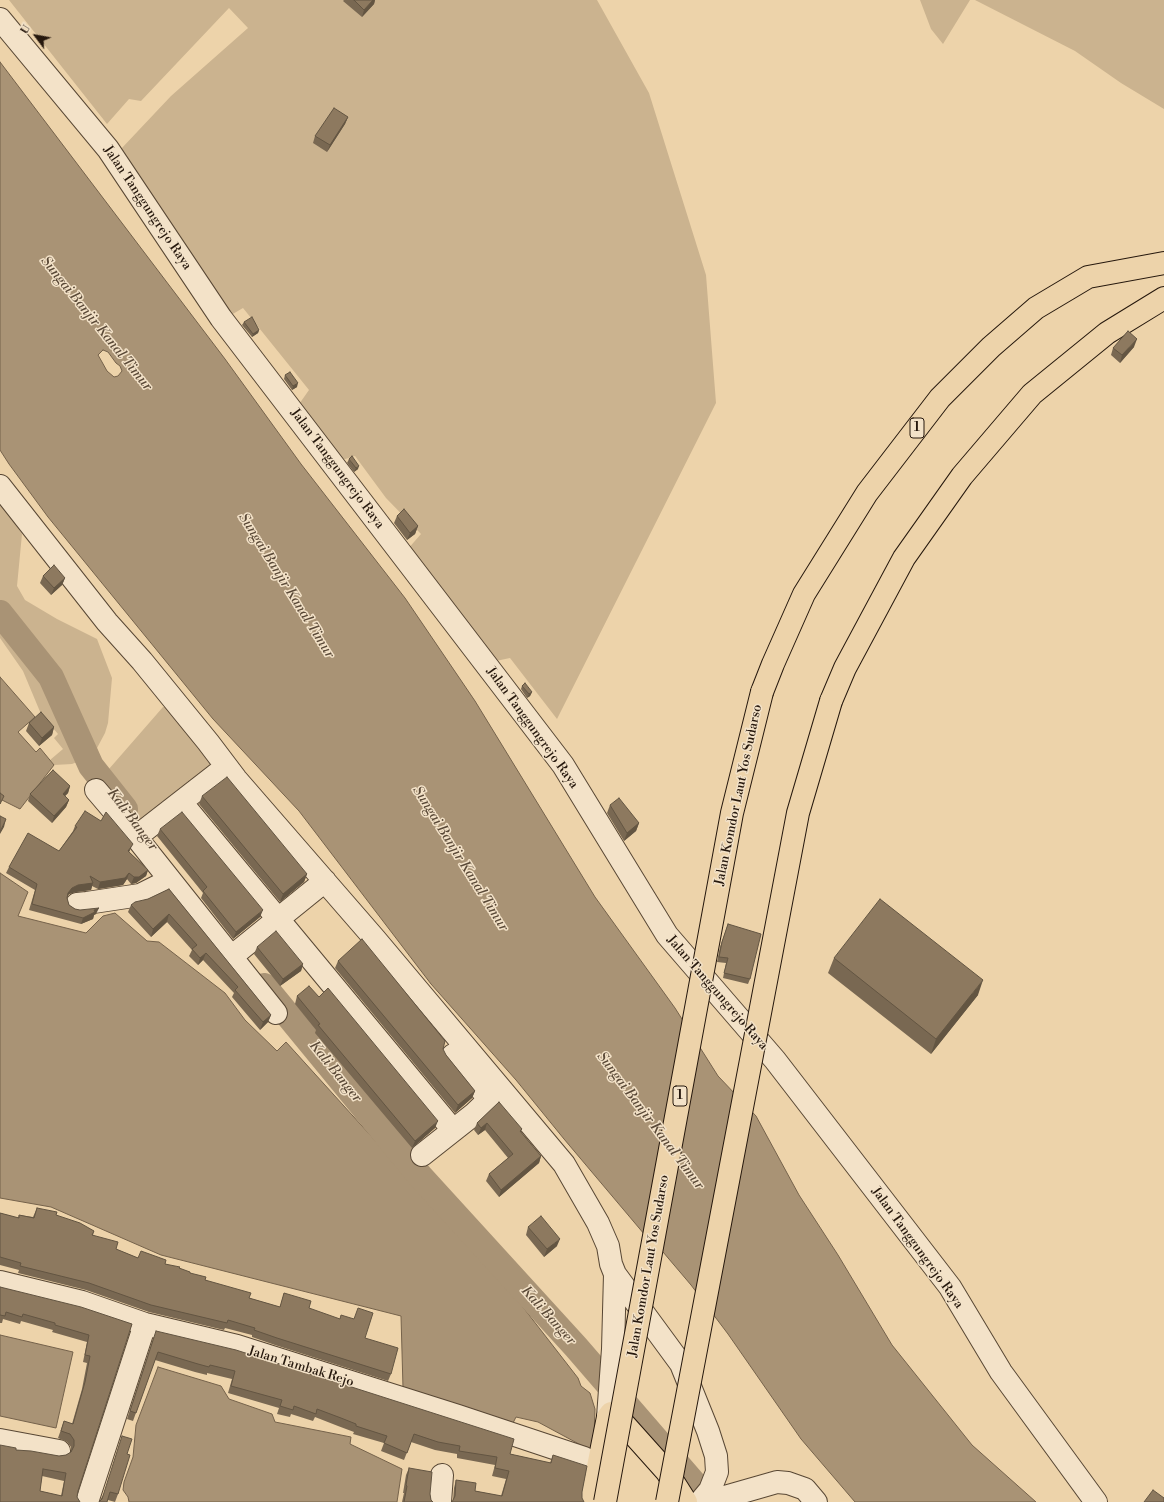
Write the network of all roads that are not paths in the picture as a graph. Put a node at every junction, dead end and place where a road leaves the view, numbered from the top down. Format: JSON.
{"nodes":[{"id":1,"x":0,"y":19,"type":"edge"},
{"id":2,"x":1164,"y":263,"type":"edge"},
{"id":3,"x":1164,"y":298,"type":"edge"},
{"id":4,"x":0,"y":486,"type":"edge"},
{"id":5,"x":222,"y":769,"type":"junction"},
{"id":6,"x":96,"y":790,"type":"dead end"},
{"id":7,"x":181,"y":802,"type":"junction"},
{"id":8,"x":136,"y":837,"type":"junction"},
{"id":9,"x":170,"y":880,"type":"junction"},
{"id":10,"x":321,"y":884,"type":"junction"},
{"id":11,"x":77,"y":904,"type":"dead end"},
{"id":12,"x":279,"y":919,"type":"junction"},
{"id":13,"x":231,"y":957,"type":"junction"},
{"id":14,"x":276,"y":1013,"type":"dead end"},
{"id":15,"x":495,"y":1094,"type":"junction"},
{"id":16,"x":453,"y":1130,"type":"junction"},
{"id":17,"x":422,"y":1155,"type":"dead end"},
{"id":18,"x":615,"y":1274,"type":"junction"},
{"id":19,"x":0,"y":1282,"type":"edge"},
{"id":20,"x":145,"y":1324,"type":"junction"},
{"id":21,"x":608,"y":1417,"type":"junction"},
{"id":22,"x":0,"y":1440,"type":"edge"},
{"id":23,"x":59,"y":1451,"type":"dead end"},
{"id":24,"x":599,"y":1465,"type":"junction"},
{"id":25,"x":442,"y":1475,"type":"dead end"},
{"id":26,"x":701,"y":1499,"type":"edge"},
{"id":27,"x":87,"y":1502,"type":"edge"},
{"id":28,"x":440,"y":1502,"type":"edge"},
{"id":29,"x":591,"y":1502,"type":"edge"},
{"id":30,"x":605,"y":1502,"type":"edge"},
{"id":31,"x":667,"y":1502,"type":"edge"},
{"id":32,"x":816,"y":1502,"type":"edge"},
{"id":33,"x":1096,"y":1502,"type":"edge"}],
"edges":[{"from":1,"to":33,"type":"street","name":"Jalan Tanggungrejo Raya"},
{"from":2,"to":30,"type":"highway","name":"Jalan Komdor Laut Yos Sudarso","number":"1","bridge":true},
{"from":3,"to":31,"type":"highway","bridge":true},
{"from":4,"to":5,"type":"street"},
{"from":5,"to":7,"type":"street"},
{"from":5,"to":10,"type":"street"},
{"from":6,"to":8,"type":"street"},
{"from":7,"to":8,"type":"street"},
{"from":7,"to":12,"type":"street"},
{"from":8,"to":9,"type":"street"},
{"from":9,"to":11,"type":"street"},
{"from":9,"to":13,"type":"street"},
{"from":10,"to":12,"type":"street"},
{"from":10,"to":15,"type":"street"},
{"from":12,"to":13,"type":"street"},
{"from":12,"to":16,"type":"street"},
{"from":13,"to":14,"type":"street"},
{"from":15,"to":16,"type":"street"},
{"from":15,"to":18,"type":"street"},
{"from":16,"to":17,"type":"street"},
{"from":18,"to":21,"type":"street"},
{"from":18,"to":26,"type":"street"},
{"from":19,"to":20,"type":"street","name":"Jalan Tambak Rejo"},
{"from":20,"to":24,"type":"street","name":"Jalan Tambak Rejo"},
{"from":20,"to":27,"type":"street"},
{"from":21,"to":24,"type":"highway"},
{"from":21,"to":26,"type":"highway"},
{"from":22,"to":23,"type":"street"},
{"from":24,"to":29,"type":"highway"},
{"from":25,"to":28,"type":"street"},
{"from":26,"to":32,"type":"street"}]}
